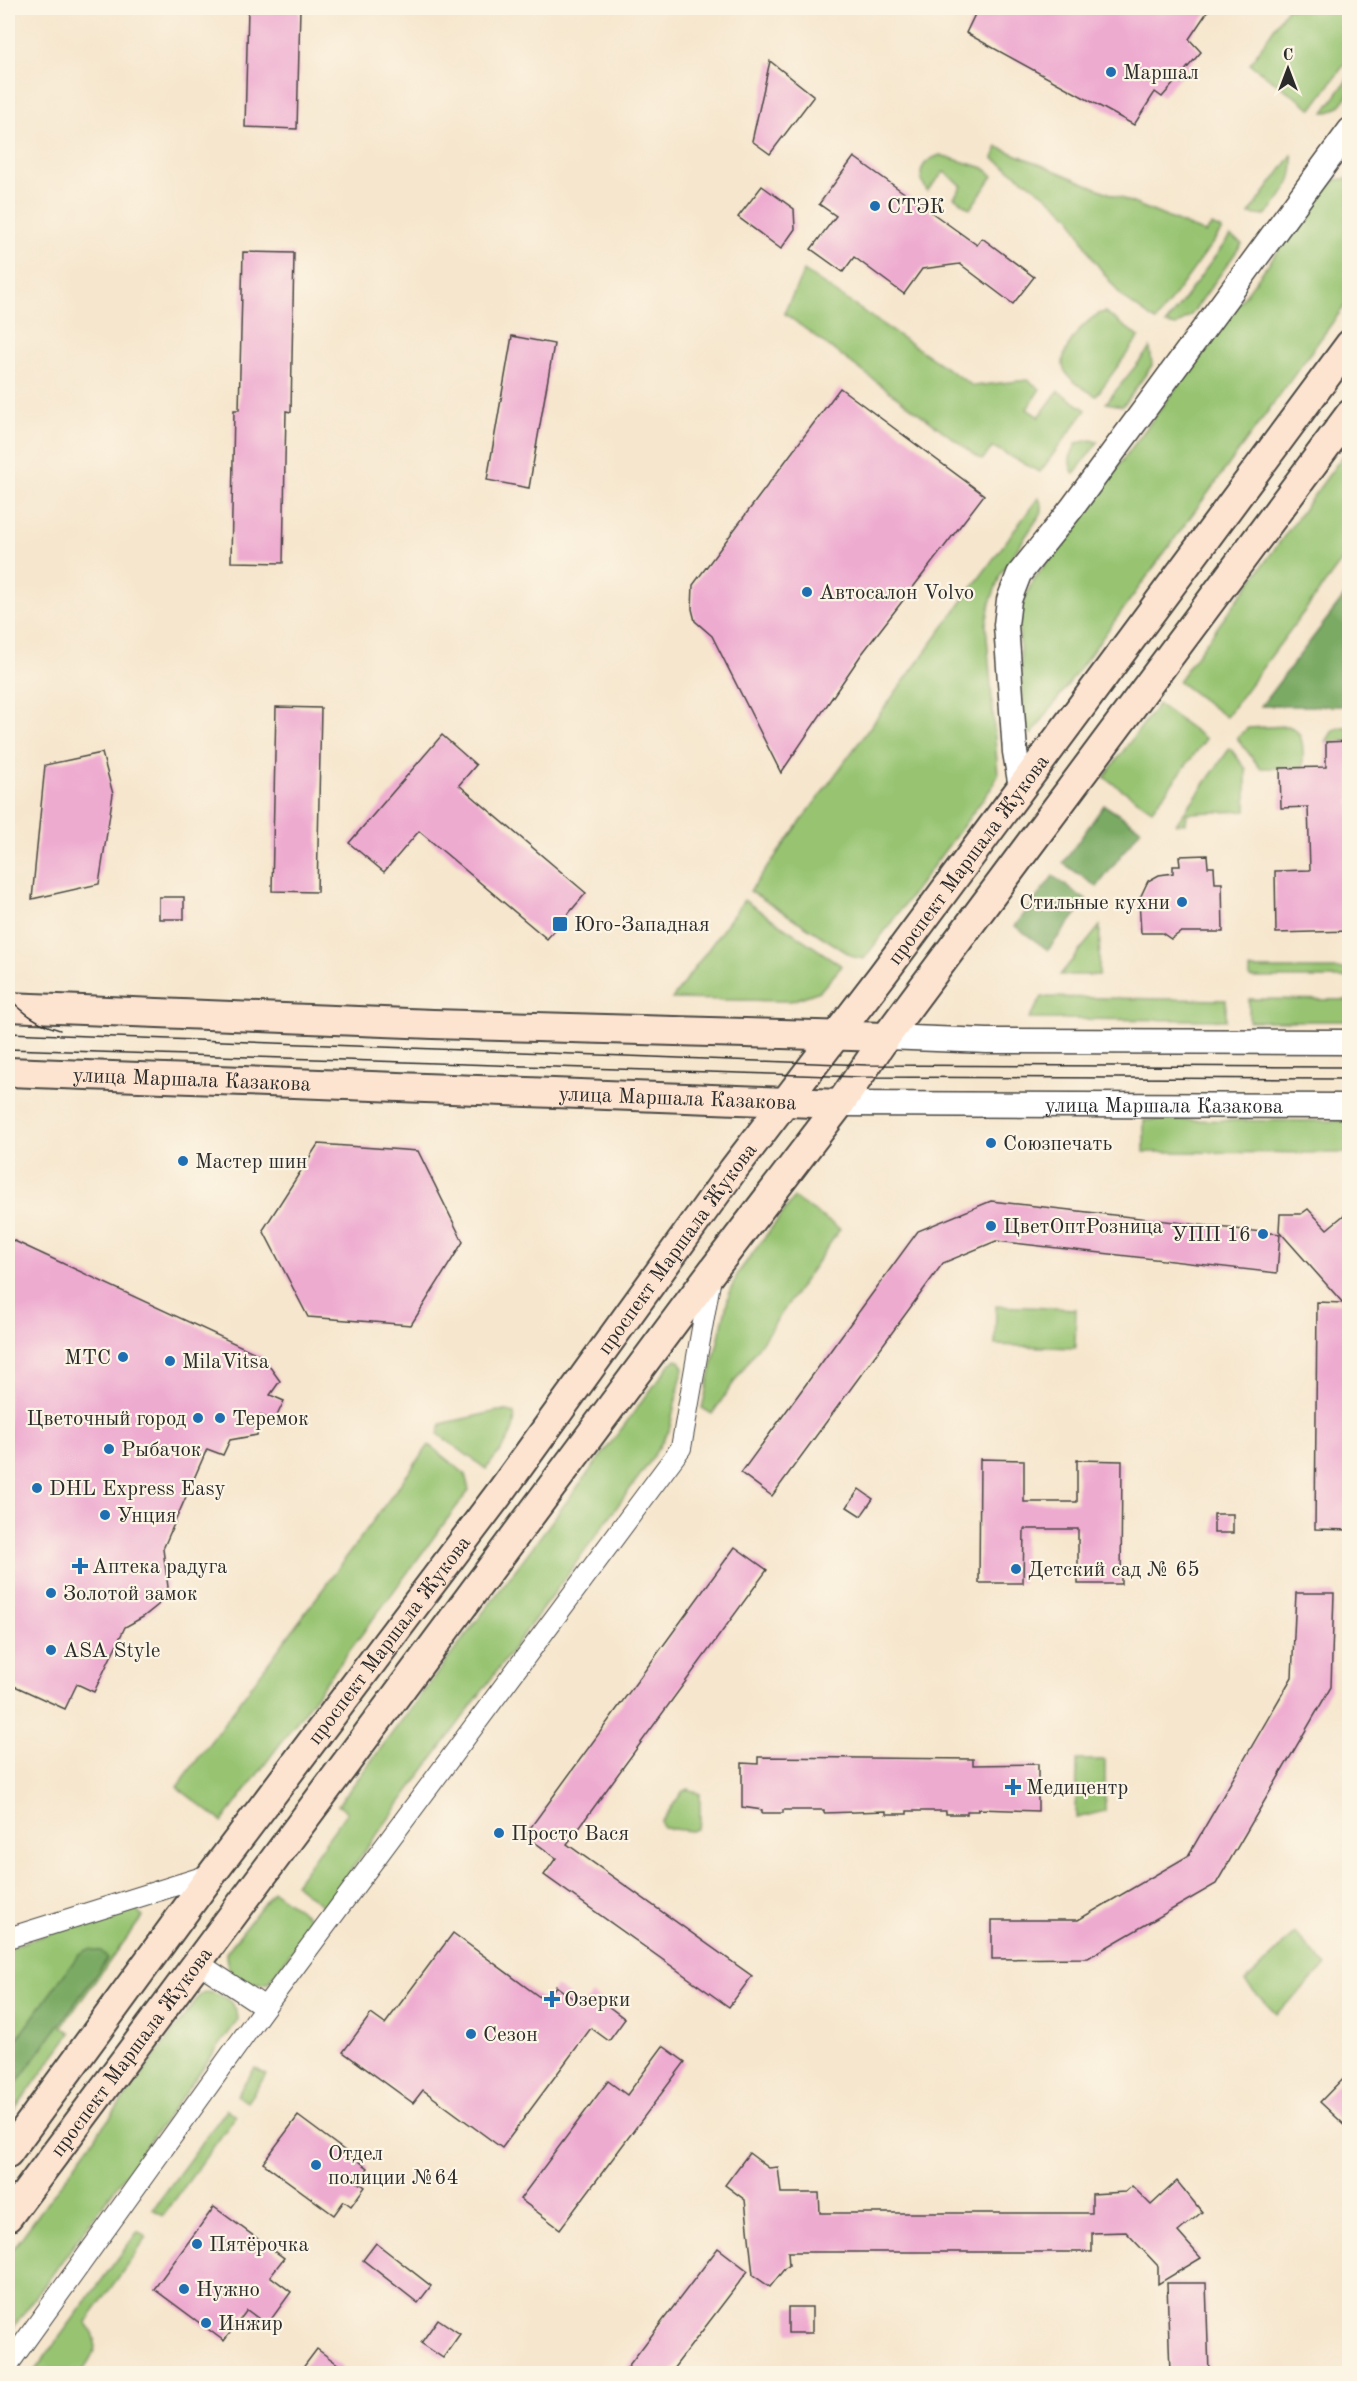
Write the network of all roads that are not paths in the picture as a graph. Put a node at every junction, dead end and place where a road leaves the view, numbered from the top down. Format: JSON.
{"nodes":[{"id":1,"x":1348,"y":137,"type":"edge"},
{"id":2,"x":1350,"y":344,"type":"edge"},
{"id":3,"x":1346,"y":422,"type":"edge"},
{"id":4,"x":1021,"y":787,"type":"junction"},
{"id":5,"x":8,"y":1007,"type":"edge"},
{"id":6,"x":836,"y":1036,"type":"junction"},
{"id":7,"x":886,"y":1037,"type":"junction"},
{"id":8,"x":1350,"y":1042,"type":"edge"},
{"id":9,"x":8,"y":1072,"type":"edge"},
{"id":10,"x":787,"y":1102,"type":"junction"},
{"id":11,"x":840,"y":1104,"type":"junction"},
{"id":12,"x":1350,"y":1106,"type":"edge"},
{"id":13,"x":713,"y":1270,"type":"junction"},
{"id":14,"x":212,"y":1874,"type":"junction"},
{"id":15,"x":8,"y":1938,"type":"edge"},
{"id":16,"x":197,"y":1962,"type":"junction"},
{"id":17,"x":265,"y":2007,"type":"junction"},
{"id":18,"x":8,"y":2153,"type":"edge"},
{"id":19,"x":8,"y":2217,"type":"edge"},
{"id":20,"x":8,"y":2365,"type":"edge"}],
"edges":[{"from":1,"to":4,"type":"street"},
{"from":2,"to":4,"type":"main road","name":"проспект Маршала Жукова"},
{"from":3,"to":7,"type":"main road","name":"проспект Маршала Жукова"},
{"from":4,"to":6,"type":"main road","name":"проспект Маршала Жукова"},
{"from":5,"to":6,"type":"main road"},
{"from":6,"to":7,"type":"main road"},
{"from":6,"to":10,"type":"main road","name":"проспект Маршала Жукова"},
{"from":7,"to":8,"type":"street"},
{"from":7,"to":11,"type":"main road","name":"проспект Маршала Жукова"},
{"from":9,"to":10,"type":"main road","name":"улица Маршала Казакова"},
{"from":10,"to":11,"type":"main road","name":"улица Маршала Казакова"},
{"from":10,"to":14,"type":"main road","name":"проспект Маршала Жукова"},
{"from":11,"to":12,"type":"street","name":"улица Маршала Казакова"},
{"from":11,"to":13,"type":"main road","name":"проспект Маршала Жукова"},
{"from":13,"to":16,"type":"main road","name":"проспект Маршала Жукова"},
{"from":13,"to":17,"type":"street"},
{"from":14,"to":15,"type":"street"},
{"from":14,"to":18,"type":"main road","name":"проспект Маршала Жукова"},
{"from":16,"to":17,"type":"street"},
{"from":16,"to":19,"type":"main road","name":"проспект Маршала Жукова"},
{"from":17,"to":20,"type":"street"}]}
